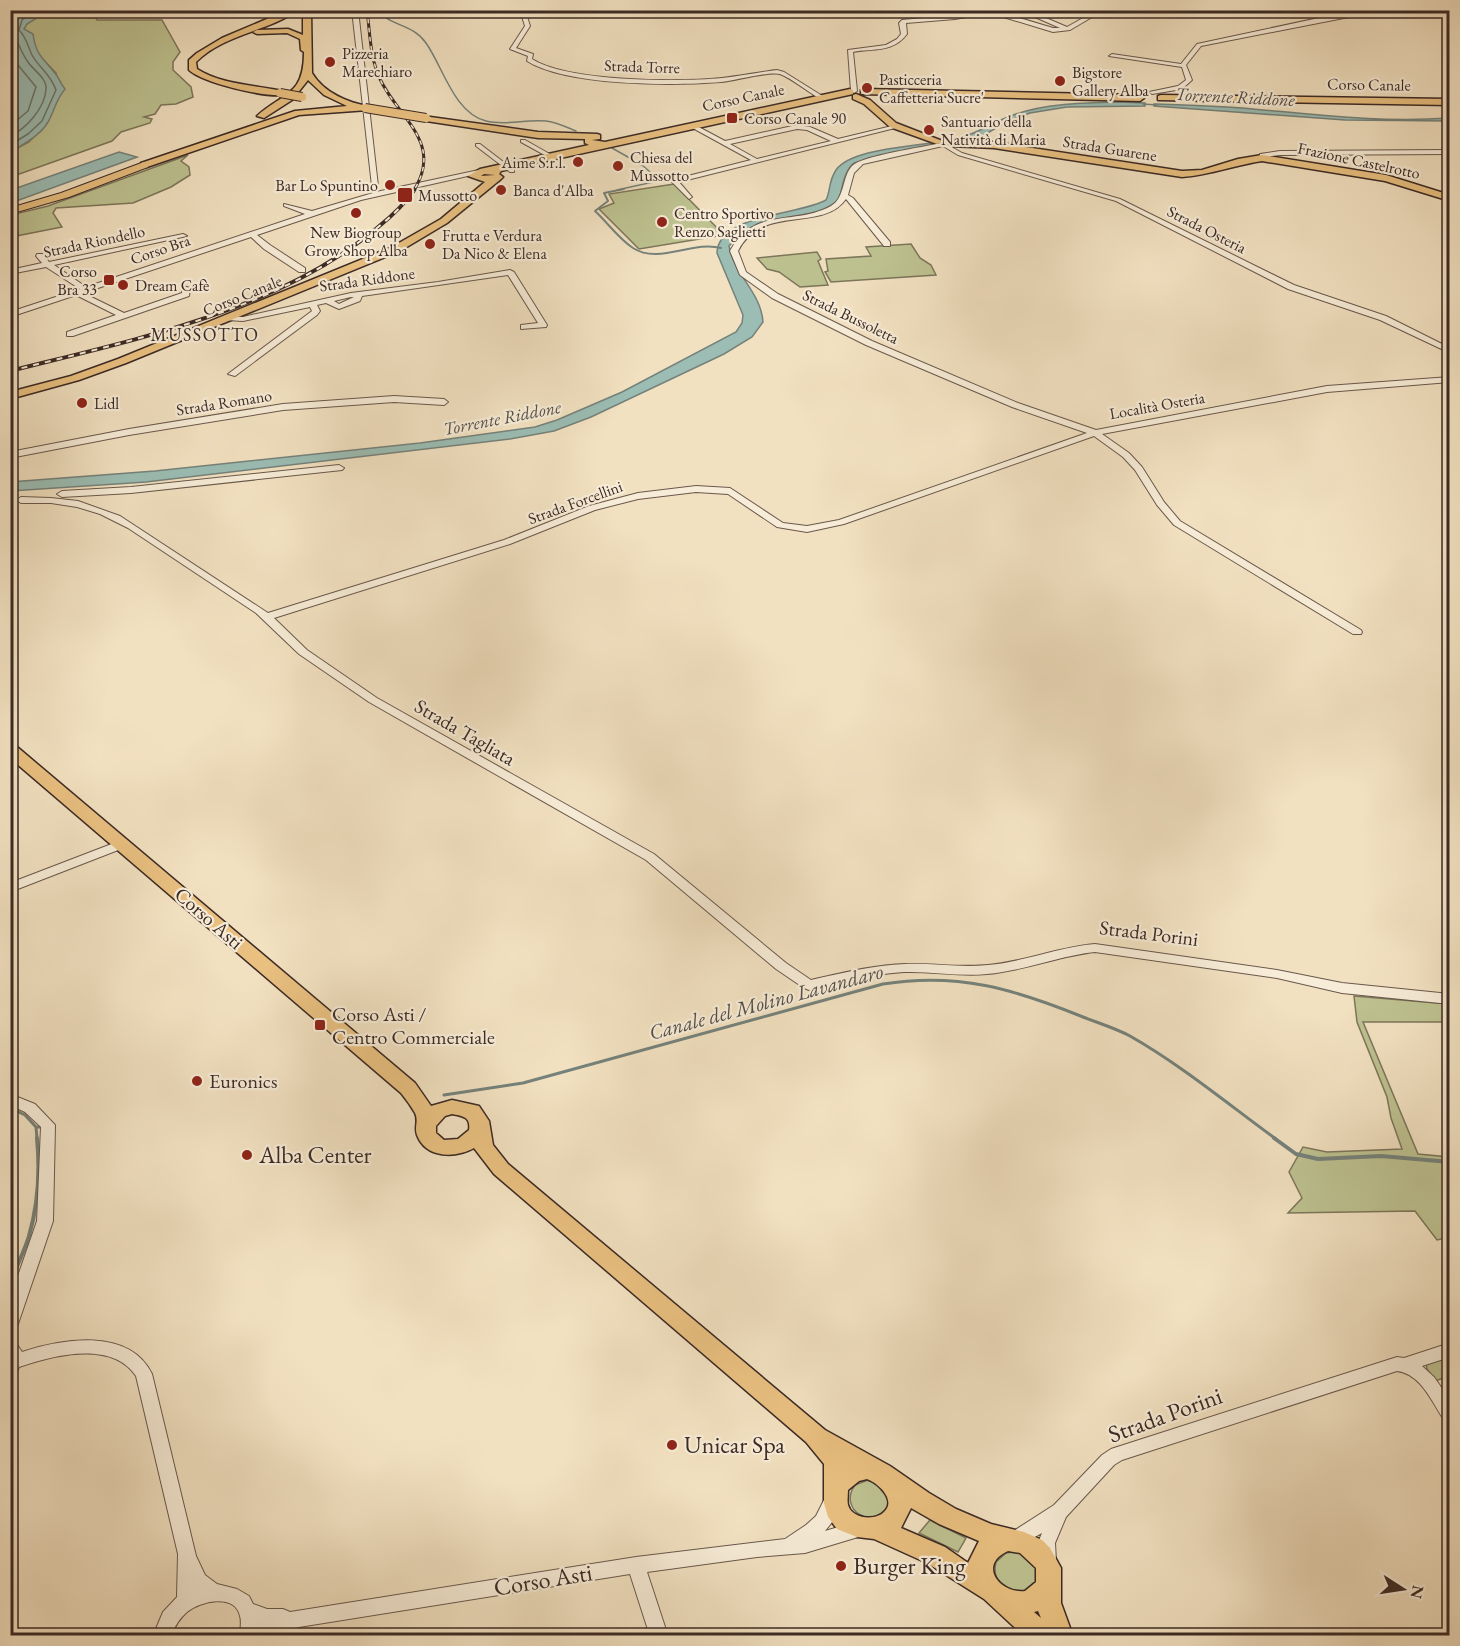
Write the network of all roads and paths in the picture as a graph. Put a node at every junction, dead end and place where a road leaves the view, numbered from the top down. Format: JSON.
{"nodes":[{"id":1,"x":295,"y":10,"type":"edge"},
{"id":2,"x":307,"y":10,"type":"edge"},
{"id":3,"x":355,"y":10,"type":"edge"},
{"id":4,"x":522,"y":10,"type":"edge"},
{"id":5,"x":1031,"y":10,"type":"edge"},
{"id":6,"x":1102,"y":10,"type":"edge"},
{"id":7,"x":1360,"y":10,"type":"edge"},
{"id":8,"x":1069,"y":28,"type":"junction"},
{"id":9,"x":211,"y":48,"type":"junction"},
{"id":10,"x":308,"y":56,"type":"junction"},
{"id":11,"x":1112,"y":56,"type":"dead end"},
{"id":12,"x":1183,"y":65,"type":"junction"},
{"id":13,"x":308,"y":73,"type":"junction"},
{"id":14,"x":1161,"y":94,"type":"junction"},
{"id":15,"x":859,"y":95,"type":"junction"},
{"id":16,"x":821,"y":98,"type":"junction"},
{"id":17,"x":1449,"y":102,"type":"edge"},
{"id":18,"x":359,"y":107,"type":"junction"},
{"id":19,"x":691,"y":125,"type":"junction"},
{"id":20,"x":896,"y":127,"type":"junction"},
{"id":21,"x":523,"y":141,"type":"dead end"},
{"id":22,"x":836,"y":141,"type":"junction"},
{"id":23,"x":605,"y":142,"type":"junction"},
{"id":24,"x":588,"y":143,"type":"junction"},
{"id":25,"x":725,"y":143,"type":"junction"},
{"id":26,"x":945,"y":144,"type":"junction"},
{"id":27,"x":478,"y":146,"type":"dead end"},
{"id":28,"x":1449,"y":152,"type":"edge"},
{"id":29,"x":549,"y":157,"type":"junction"},
{"id":30,"x":1262,"y":158,"type":"junction"},
{"id":31,"x":755,"y":160,"type":"junction"},
{"id":32,"x":144,"y":165,"type":"junction"},
{"id":33,"x":509,"y":169,"type":"junction"},
{"id":34,"x":497,"y":178,"type":"junction"},
{"id":35,"x":478,"y":182,"type":"junction"},
{"id":36,"x":378,"y":191,"type":"junction"},
{"id":37,"x":845,"y":196,"type":"junction"},
{"id":38,"x":689,"y":197,"type":"dead end"},
{"id":39,"x":1449,"y":198,"type":"edge"},
{"id":40,"x":286,"y":205,"type":"dead end"},
{"id":41,"x":10,"y":211,"type":"edge"},
{"id":42,"x":313,"y":214,"type":"junction"},
{"id":43,"x":252,"y":234,"type":"junction"},
{"id":44,"x":183,"y":236,"type":"dead end"},
{"id":45,"x":887,"y":244,"type":"dead end"},
{"id":46,"x":40,"y":256,"type":"dead end"},
{"id":47,"x":47,"y":264,"type":"junction"},
{"id":48,"x":302,"y":270,"type":"dead end"},
{"id":49,"x":10,"y":272,"type":"edge"},
{"id":50,"x":186,"y":288,"type":"dead end"},
{"id":51,"x":86,"y":290,"type":"junction"},
{"id":52,"x":76,"y":293,"type":"junction"},
{"id":53,"x":272,"y":301,"type":"junction"},
{"id":54,"x":312,"y":303,"type":"junction"},
{"id":55,"x":284,"y":308,"type":"junction"},
{"id":56,"x":10,"y":315,"type":"edge"},
{"id":57,"x":124,"y":316,"type":"junction"},
{"id":58,"x":229,"y":318,"type":"junction"},
{"id":59,"x":524,"y":327,"type":"dead end"},
{"id":60,"x":70,"y":334,"type":"dead end"},
{"id":61,"x":1449,"y":351,"type":"edge"},
{"id":62,"x":231,"y":374,"type":"dead end"},
{"id":63,"x":1449,"y":379,"type":"edge"},
{"id":64,"x":10,"y":396,"type":"edge"},
{"id":65,"x":444,"y":402,"type":"dead end"},
{"id":66,"x":1094,"y":432,"type":"junction"},
{"id":67,"x":10,"y":455,"type":"edge"},
{"id":68,"x":339,"y":468,"type":"dead end"},
{"id":69,"x":131,"y":490,"type":"junction"},
{"id":70,"x":88,"y":493,"type":"junction"},
{"id":71,"x":112,"y":495,"type":"junction"},
{"id":72,"x":16,"y":500,"type":"edge"},
{"id":73,"x":79,"y":503,"type":"junction"},
{"id":74,"x":103,"y":510,"type":"junction"},
{"id":75,"x":267,"y":617,"type":"junction"},
{"id":76,"x":1357,"y":632,"type":"dead end"},
{"id":77,"x":10,"y":748,"type":"edge"},
{"id":78,"x":122,"y":844,"type":"junction"},
{"id":79,"x":10,"y":888,"type":"edge"},
{"id":80,"x":809,"y":986,"type":"joint"},
{"id":81,"x":1449,"y":999,"type":"edge"},
{"id":82,"x":408,"y":1088,"type":"junction"},
{"id":83,"x":10,"y":1099,"type":"edge"},
{"id":84,"x":447,"y":1108,"type":"junction"},
{"id":85,"x":427,"y":1121,"type":"junction"},
{"id":86,"x":479,"y":1129,"type":"junction"},
{"id":87,"x":460,"y":1146,"type":"junction"},
{"id":88,"x":501,"y":1169,"type":"junction"},
{"id":89,"x":10,"y":1324,"type":"edge"},
{"id":90,"x":1449,"y":1350,"type":"edge"},
{"id":91,"x":15,"y":1359,"type":"edge"},
{"id":92,"x":1407,"y":1364,"type":"junction"},
{"id":93,"x":1449,"y":1414,"type":"edge"},
{"id":94,"x":814,"y":1435,"type":"junction"},
{"id":95,"x":884,"y":1476,"type":"junction"},
{"id":96,"x":836,"y":1490,"type":"junction"},
{"id":97,"x":1060,"y":1511,"type":"junction"},
{"id":98,"x":869,"y":1528,"type":"junction"},
{"id":99,"x":1011,"y":1540,"type":"junction"},
{"id":100,"x":788,"y":1546,"type":"junction"},
{"id":101,"x":187,"y":1554,"type":"junction"},
{"id":102,"x":636,"y":1565,"type":"junction"},
{"id":103,"x":1047,"y":1574,"type":"junction"},
{"id":104,"x":213,"y":1592,"type":"junction"},
{"id":105,"x":994,"y":1594,"type":"junction"},
{"id":106,"x":186,"y":1601,"type":"junction"},
{"id":107,"x":248,"y":1611,"type":"junction"},
{"id":108,"x":299,"y":1618,"type":"junction"},
{"id":109,"x":162,"y":1635,"type":"edge"},
{"id":110,"x":249,"y":1635,"type":"edge"},
{"id":111,"x":257,"y":1635,"type":"edge"},
{"id":112,"x":659,"y":1635,"type":"edge"},
{"id":113,"x":1043,"y":1635,"type":"edge"},
{"id":114,"x":1060,"y":1635,"type":"edge"}],
"edges":[{"from":1,"to":9,"type":"main road"},
{"from":2,"to":10,"type":"main road"},
{"from":3,"to":36,"type":"street"},
{"from":4,"to":16,"type":"street","name":"Strada Torre"},
{"from":5,"to":8,"type":"street"},
{"from":6,"to":8,"type":"street"},
{"from":7,"to":12,"type":"street"},
{"from":8,"to":15,"type":"street"},
{"from":9,"to":10,"type":"main road"},
{"from":9,"to":18,"type":"main road","bridge":true},
{"from":10,"to":13,"type":"main road"},
{"from":11,"to":12,"type":"street"},
{"from":12,"to":14,"type":"street"},
{"from":13,"to":18,"type":"main road"},
{"from":13,"to":32,"type":"main road"},
{"from":14,"to":15,"type":"main road","name":"Corso Canale"},
{"from":14,"to":17,"type":"main road","name":"Corso Canale"},
{"from":15,"to":16,"type":"main road","name":"Corso Canale"},
{"from":15,"to":20,"type":"main road","name":"Strada Guarene"},
{"from":16,"to":19,"type":"main road","name":"Corso Canale"},
{"from":18,"to":24,"type":"main road","bridge":true},
{"from":18,"to":32,"type":"main road"},
{"from":19,"to":23,"type":"main road","name":"Corso Canale"},
{"from":19,"to":25,"type":"street"},
{"from":20,"to":22,"type":"street"},
{"from":20,"to":26,"type":"main road","name":"Strada Guarene"},
{"from":21,"to":29,"type":"street"},
{"from":22,"to":25,"type":"street"},
{"from":22,"to":31,"type":"street"},
{"from":23,"to":24,"type":"main road","name":"Corso Canale"},
{"from":23,"to":24,"type":"main road"},
{"from":24,"to":29,"type":"main road","name":"Corso Canale"},
{"from":25,"to":31,"type":"street"},
{"from":26,"to":30,"type":"main road","name":"Strada Guarene"},
{"from":26,"to":37,"type":"street"},
{"from":26,"to":61,"type":"street","name":"Strada Osteria"},
{"from":27,"to":33,"type":"street"},
{"from":28,"to":30,"type":"street"},
{"from":29,"to":33,"type":"main road","name":"Corso Canale"},
{"from":30,"to":39,"type":"main road","name":"Frazione Castelrotto"},
{"from":31,"to":38,"type":"street"},
{"from":32,"to":41,"type":"highway"},
{"from":33,"to":34,"type":"main road","name":"Corso Canale"},
{"from":33,"to":35,"type":"main road","name":"Corso Canale"},
{"from":34,"to":35,"type":"main road","name":"Corso Canale"},
{"from":34,"to":35,"type":"main road"},
{"from":35,"to":36,"type":"street","name":"Corso Bra"},
{"from":35,"to":53,"type":"main road","name":"Corso Canale"},
{"from":36,"to":42,"type":"street","name":"Corso Bra"},
{"from":37,"to":45,"type":"street"},
{"from":37,"to":66,"type":"street","name":"Strada Bussoletta"},
{"from":40,"to":42,"type":"street"},
{"from":42,"to":43,"type":"street","name":"Corso Bra"},
{"from":43,"to":48,"type":"street"},
{"from":43,"to":51,"type":"street","name":"Corso Bra"},
{"from":44,"to":47,"type":"street","name":"Strada Riondello"},
{"from":46,"to":47,"type":"street"},
{"from":47,"to":49,"type":"street","name":"Strada Riondello"},
{"from":47,"to":51,"type":"street"},
{"from":50,"to":57,"type":"street"},
{"from":51,"to":52,"type":"street","name":"Corso Bra"},
{"from":52,"to":56,"type":"street","name":"Corso Bra"},
{"from":52,"to":57,"type":"street"},
{"from":53,"to":55,"type":"street"},
{"from":53,"to":58,"type":"main road","name":"Corso Canale"},
{"from":54,"to":55,"type":"street","name":"Strada Riddone"},
{"from":54,"to":59,"type":"street","name":"Strada Riddone"},
{"from":54,"to":62,"type":"street"},
{"from":55,"to":58,"type":"street","name":"Strada Riddone"},
{"from":57,"to":60,"type":"street"},
{"from":58,"to":64,"type":"main road","name":"Corso Canale"},
{"from":63,"to":66,"type":"street","name":"Località Osteria"},
{"from":65,"to":67,"type":"street","name":"Strada Romano"},
{"from":66,"to":75,"type":"street","name":"Strada Forcellini"},
{"from":66,"to":76,"type":"street","name":"Località Osteria"},
{"from":68,"to":69,"type":"street","name":"Strada Tagliata"},
{"from":69,"to":70,"type":"street","name":"Strada Tagliata"},
{"from":69,"to":71,"type":"street","name":"Strada Tagliata"},
{"from":70,"to":72,"type":"street","name":"Strada Tagliata"},
{"from":70,"to":73,"type":"street"},
{"from":71,"to":73,"type":"street","name":"Strada Tagliata"},
{"from":71,"to":74,"type":"street"},
{"from":72,"to":73,"type":"street","name":"Strada Tagliata"},
{"from":73,"to":74,"type":"street","name":"Strada Tagliata"},
{"from":74,"to":75,"type":"street","name":"Strada Tagliata"},
{"from":75,"to":80,"type":"street","name":"Strada Tagliata"},
{"from":77,"to":78,"type":"main road","name":"Corso Asti"},
{"from":78,"to":79,"type":"street"},
{"from":78,"to":82,"type":"main road","name":"Corso Asti"},
{"from":80,"to":81,"type":"street","name":"Strada Porini"},
{"from":82,"to":84,"type":"main road","name":"Corso Asti"},
{"from":82,"to":85,"type":"main road","name":"Corso Asti"},
{"from":83,"to":89,"type":"street"},
{"from":84,"to":85,"type":"main road"},
{"from":84,"to":86,"type":"main road"},
{"from":85,"to":87,"type":"main road"},
{"from":86,"to":87,"type":"main road"},
{"from":86,"to":88,"type":"main road"},
{"from":87,"to":88,"type":"main road"},
{"from":88,"to":94,"type":"main road"},
{"from":90,"to":92,"type":"street","name":"Strada Porini"},
{"from":91,"to":101,"type":"street"},
{"from":92,"to":93,"type":"street"},
{"from":92,"to":97,"type":"street","name":"Strada Porini"},
{"from":94,"to":95,"type":"main road"},
{"from":94,"to":96,"type":"main road"},
{"from":95,"to":96,"type":"main road"},
{"from":95,"to":98,"type":"main road"},
{"from":95,"to":99,"type":"main road"},
{"from":96,"to":98,"type":"main road"},
{"from":96,"to":100,"type":"street","name":"Corso Asti"},
{"from":97,"to":99,"type":"street","name":"Strada Porini"},
{"from":97,"to":103,"type":"street","name":"Strada Porini"},
{"from":98,"to":100,"type":"street","name":"Corso Asti"},
{"from":98,"to":105,"type":"main road"},
{"from":99,"to":103,"type":"main road"},
{"from":99,"to":105,"type":"main road"},
{"from":100,"to":102,"type":"street","name":"Corso Asti"},
{"from":101,"to":104,"type":"street"},
{"from":101,"to":106,"type":"street"},
{"from":102,"to":108,"type":"street","name":"Corso Asti"},
{"from":102,"to":112,"type":"street"},
{"from":103,"to":105,"type":"main road"},
{"from":103,"to":114,"type":"main road"},
{"from":104,"to":106,"type":"street"},
{"from":104,"to":107,"type":"street"},
{"from":105,"to":113,"type":"main road"},
{"from":106,"to":109,"type":"street"},
{"from":107,"to":108,"type":"street","name":"Corso Asti"},
{"from":107,"to":110,"type":"street"},
{"from":108,"to":111,"type":"street","name":"Corso Asti"}]}
